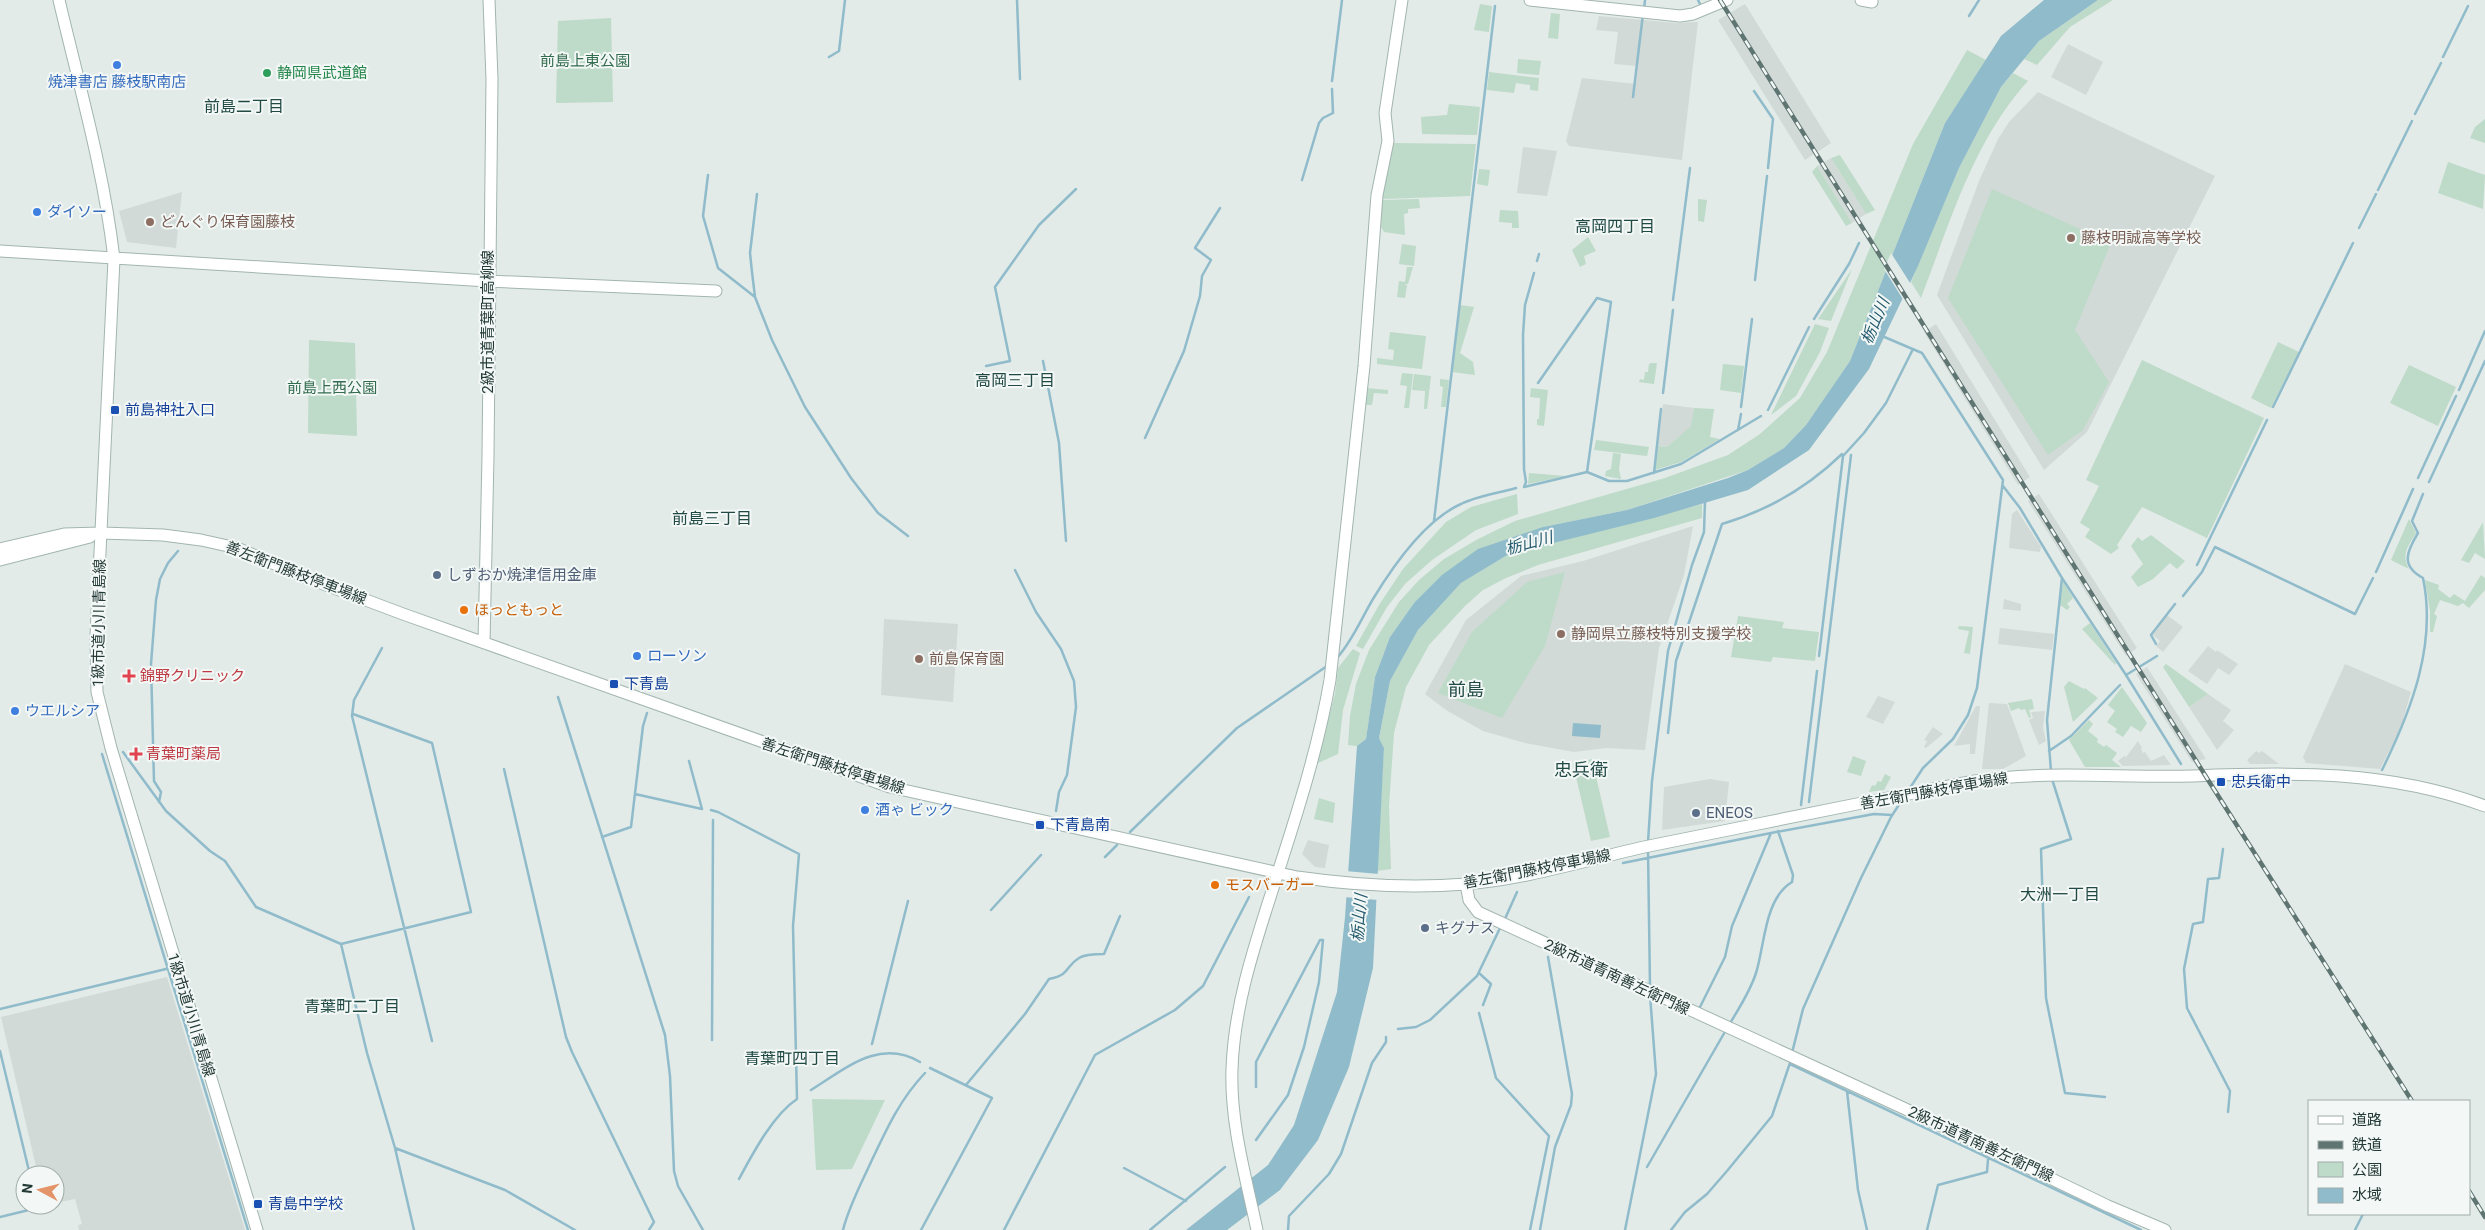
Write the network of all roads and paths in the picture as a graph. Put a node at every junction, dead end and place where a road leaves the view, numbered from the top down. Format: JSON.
{"nodes":[{"id":1,"x":59,"y":0,"type":"edge"},
{"id":2,"x":489,"y":0,"type":"edge"},
{"id":3,"x":1402,"y":0,"type":"edge"},
{"id":4,"x":1530,"y":0,"type":"edge"},
{"id":5,"x":1727,"y":0,"type":"edge"},
{"id":6,"x":0,"y":251,"type":"edge"},
{"id":7,"x":114,"y":259,"type":"junction"},
{"id":8,"x":488,"y":281,"type":"junction"},
{"id":9,"x":716,"y":291,"type":"dead end"},
{"id":10,"x":101,"y":533,"type":"junction"},
{"id":11,"x":65,"y":539,"type":"junction"},
{"id":12,"x":0,"y":549,"type":"edge"},
{"id":13,"x":0,"y":560,"type":"edge"},
{"id":14,"x":484,"y":643,"type":"junction"},
{"id":15,"x":2485,"y":806,"type":"edge"},
{"id":16,"x":1278,"y":872,"type":"junction"},
{"id":17,"x":1466,"y":884,"type":"junction"},
{"id":18,"x":257,"y":1230,"type":"edge"},
{"id":19,"x":1257,"y":1230,"type":"edge"},
{"id":20,"x":2165,"y":1230,"type":"edge"}],
"edges":[{"from":1,"to":7,"type":"street","name":"1級市道小川青島線"},
{"from":2,"to":8,"type":"street","name":"2級市道青葉町高柳線"},
{"from":3,"to":16,"type":"street"},
{"from":4,"to":5,"type":"street"},
{"from":6,"to":7,"type":"street"},
{"from":7,"to":8,"type":"street"},
{"from":7,"to":10,"type":"street","name":"1級市道小川青島線"},
{"from":8,"to":9,"type":"street"},
{"from":8,"to":14,"type":"street","name":"2級市道青葉町高柳線"},
{"from":10,"to":11,"type":"street","name":"善左衛門藤枝停車場線"},
{"from":10,"to":14,"type":"street","name":"善左衛門藤枝停車場線"},
{"from":10,"to":18,"type":"street","name":"1級市道小川青島線"},
{"from":11,"to":12,"type":"street","name":"善左衛門藤枝停車場線"},
{"from":11,"to":13,"type":"street","name":"善左衛門藤枝停車場線"},
{"from":14,"to":16,"type":"street","name":"善左衛門藤枝停車場線"},
{"from":15,"to":17,"type":"street","name":"善左衛門藤枝停車場線"},
{"from":16,"to":17,"type":"street","name":"善左衛門藤枝停車場線"},
{"from":16,"to":19,"type":"street"},
{"from":17,"to":20,"type":"street","name":"2級市道青南善左衛門線"}]}
